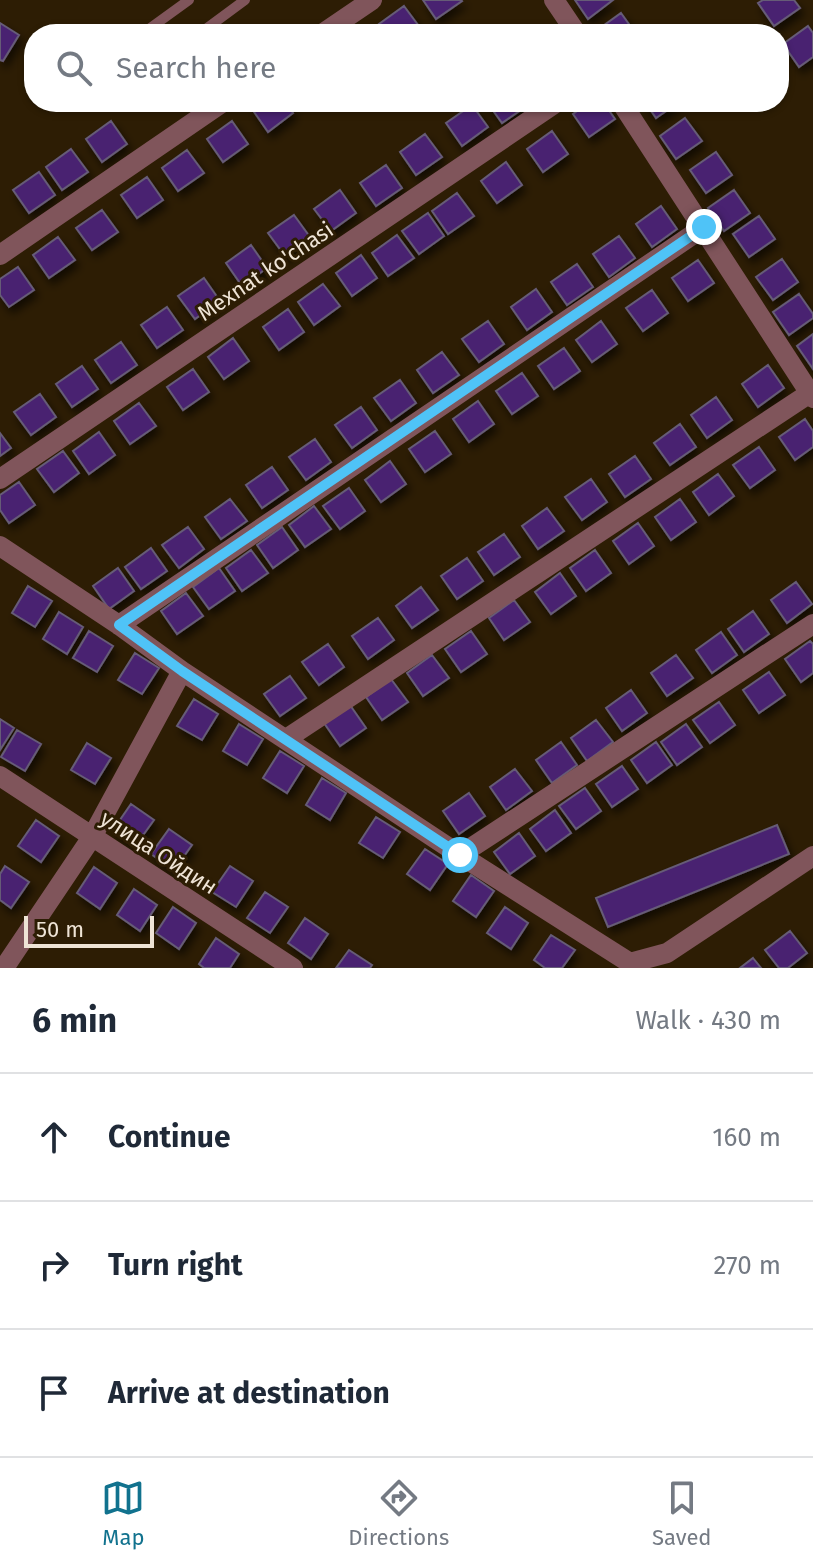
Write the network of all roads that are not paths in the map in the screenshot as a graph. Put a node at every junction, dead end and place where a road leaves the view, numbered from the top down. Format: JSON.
{"nodes":[{"id":1,"x":189,"y":0,"type":"edge"},
{"id":2,"x":245,"y":0,"type":"edge"},
{"id":3,"x":372,"y":0,"type":"edge"},
{"id":4,"x":554,"y":0,"type":"edge"},
{"id":5,"x":156,"y":24,"type":"edge"},
{"id":6,"x":213,"y":24,"type":"edge"},
{"id":7,"x":337,"y":24,"type":"edge"},
{"id":8,"x":570,"y":24,"type":"edge"},
{"id":9,"x":208,"y":112,"type":"edge"},
{"id":10,"x":542,"y":112,"type":"edge"},
{"id":11,"x":628,"y":112,"type":"edge"},
{"id":12,"x":704,"y":227,"type":"junction"},
{"id":13,"x":0,"y":255,"type":"edge"},
{"id":14,"x":812,"y":396,"type":"edge"},
{"id":15,"x":0,"y":479,"type":"edge"},
{"id":16,"x":0,"y":546,"type":"edge"},
{"id":17,"x":813,"y":624,"type":"edge"},
{"id":18,"x":119,"y":625,"type":"junction"},
{"id":19,"x":182,"y":671,"type":"junction"},
{"id":20,"x":286,"y":739,"type":"junction"},
{"id":21,"x":0,"y":776,"type":"edge"},
{"id":22,"x":92,"y":837,"type":"junction"},
{"id":23,"x":460,"y":855,"type":"junction"},
{"id":24,"x":813,"y":856,"type":"edge"},
{"id":25,"x":4,"y":968,"type":"edge"},
{"id":26,"x":293,"y":968,"type":"edge"}],
"edges":[{"from":1,"to":5,"type":"lane"},
{"from":2,"to":6,"type":"lane"},
{"from":3,"to":7,"type":"street"},
{"from":4,"to":8,"type":"street"},
{"from":9,"to":13,"type":"street"},
{"from":10,"to":15,"type":"street","name":"Mexnat ko'chasi"},
{"from":11,"to":12,"type":"street"},
{"from":12,"to":14,"type":"street"},
{"from":12,"to":18,"type":"street"},
{"from":14,"to":20,"type":"street"},
{"from":16,"to":18,"type":"street"},
{"from":17,"to":23,"type":"street"},
{"from":18,"to":19,"type":"street"},
{"from":19,"to":20,"type":"street"},
{"from":19,"to":22,"type":"street"},
{"from":20,"to":23,"type":"street"},
{"from":21,"to":22,"type":"street","name":"улица Ойдин"},
{"from":22,"to":25,"type":"street"},
{"from":22,"to":26,"type":"street","name":"улица Ойдин"},
{"from":23,"to":24,"type":"street"}]}
